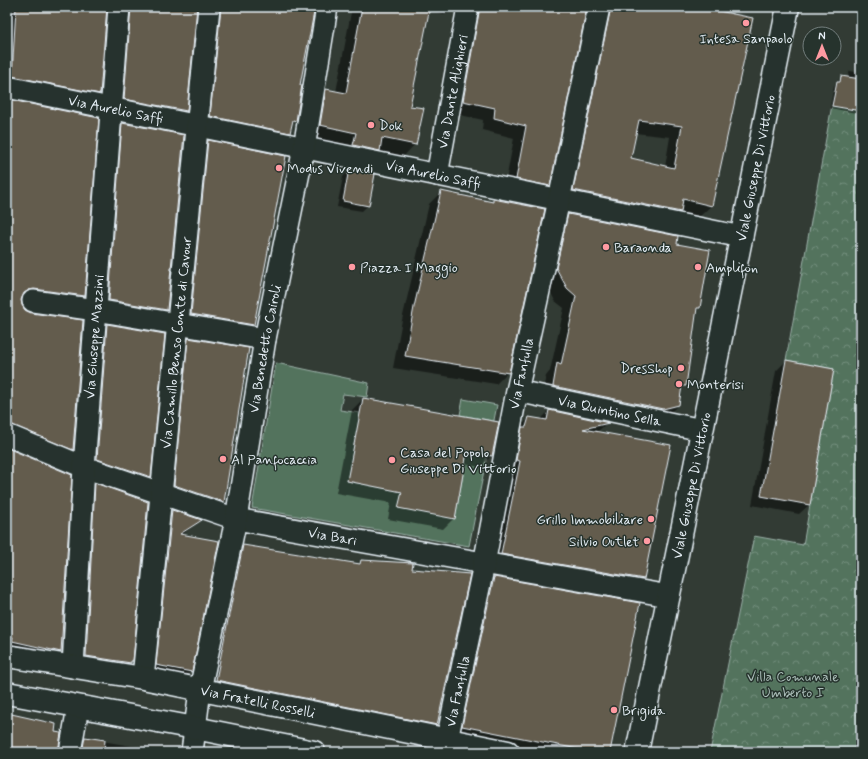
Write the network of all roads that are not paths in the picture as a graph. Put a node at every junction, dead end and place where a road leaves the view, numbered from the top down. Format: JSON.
{"nodes":[{"id":1,"x":119,"y":7,"type":"edge"},
{"id":2,"x":209,"y":7,"type":"edge"},
{"id":3,"x":327,"y":7,"type":"edge"},
{"id":4,"x":468,"y":7,"type":"edge"},
{"id":5,"x":599,"y":7,"type":"edge"},
{"id":6,"x":788,"y":7,"type":"edge"},
{"id":7,"x":7,"y":87,"type":"edge"},
{"id":8,"x":112,"y":109,"type":"junction"},
{"id":9,"x":197,"y":126,"type":"junction"},
{"id":10,"x":304,"y":148,"type":"junction"},
{"id":11,"x":437,"y":175,"type":"junction"},
{"id":12,"x":559,"y":200,"type":"junction"},
{"id":13,"x":742,"y":237,"type":"junction"},
{"id":14,"x":33,"y":302,"type":"dead end"},
{"id":15,"x":96,"y":310,"type":"junction"},
{"id":16,"x":177,"y":325,"type":"junction"},
{"id":17,"x":265,"y":339,"type":"junction"},
{"id":18,"x":517,"y":391,"type":"junction"},
{"id":19,"x":702,"y":430,"type":"junction"},
{"id":20,"x":7,"y":435,"type":"edge"},
{"id":21,"x":84,"y":467,"type":"junction"},
{"id":22,"x":160,"y":494,"type":"junction"},
{"id":23,"x":236,"y":519,"type":"junction"},
{"id":24,"x":484,"y":564,"type":"junction"},
{"id":25,"x":669,"y":596,"type":"junction"},
{"id":26,"x":7,"y":656,"type":"edge"},
{"id":27,"x":73,"y":668,"type":"junction"},
{"id":28,"x":143,"y":678,"type":"junction"},
{"id":29,"x":200,"y":690,"type":"junction"},
{"id":30,"x":7,"y":693,"type":"edge"},
{"id":31,"x":78,"y":707,"type":"junction"},
{"id":32,"x":195,"y":728,"type":"junction"},
{"id":33,"x":447,"y":740,"type":"junction"},
{"id":34,"x":70,"y":752,"type":"edge"},
{"id":35,"x":192,"y":752,"type":"edge"},
{"id":36,"x":314,"y":752,"type":"edge"},
{"id":37,"x":508,"y":752,"type":"edge"},
{"id":38,"x":637,"y":752,"type":"edge"}],
"edges":[{"from":1,"to":8,"type":"street","name":"Via Giuseppe Mazzini"},
{"from":2,"to":9,"type":"street","name":"Via Camillo Benso Conte di Cavour"},
{"from":3,"to":10,"type":"street","name":"Via Benedetto Cairoli"},
{"from":4,"to":11,"type":"street","name":"Via Dante Alighieri"},
{"from":5,"to":12,"type":"street","name":"Via Fanfulla"},
{"from":6,"to":13,"type":"street","name":"Viale Giuseppe Di Vittorio"},
{"from":7,"to":8,"type":"street","name":"Via Aurelio Saffi"},
{"from":8,"to":9,"type":"street","name":"Via Aurelio Saffi"},
{"from":8,"to":15,"type":"street","name":"Via Giuseppe Mazzini"},
{"from":9,"to":10,"type":"street","name":"Via Aurelio Saffi"},
{"from":9,"to":16,"type":"street","name":"Via Camillo Benso Conte di Cavour"},
{"from":10,"to":11,"type":"street","name":"Via Aurelio Saffi"},
{"from":10,"to":17,"type":"street","name":"Via Benedetto Cairoli"},
{"from":11,"to":12,"type":"street","name":"Via Aurelio Saffi"},
{"from":12,"to":13,"type":"street","name":"Via Aurelio Saffi"},
{"from":12,"to":18,"type":"street","name":"Via Fanfulla"},
{"from":13,"to":19,"type":"street","name":"Viale Giuseppe Di Vittorio"},
{"from":14,"to":15,"type":"street"},
{"from":15,"to":16,"type":"street"},
{"from":15,"to":21,"type":"street","name":"Via Giuseppe Mazzini"},
{"from":16,"to":17,"type":"street"},
{"from":16,"to":22,"type":"street","name":"Via Camillo Benso Conte di Cavour"},
{"from":17,"to":23,"type":"street","name":"Via Benedetto Cairoli"},
{"from":18,"to":19,"type":"street","name":"Via Quintino Sella"},
{"from":18,"to":24,"type":"street","name":"Via Fanfulla"},
{"from":19,"to":25,"type":"street","name":"Viale Giuseppe Di Vittorio"},
{"from":20,"to":21,"type":"street","name":"Via Bari"},
{"from":21,"to":22,"type":"street","name":"Via Bari"},
{"from":21,"to":27,"type":"street","name":"Via Giuseppe Mazzini"},
{"from":22,"to":23,"type":"street","name":"Via Bari"},
{"from":22,"to":28,"type":"street","name":"Via Camillo Benso Conte di Cavour"},
{"from":23,"to":24,"type":"street","name":"Via Bari"},
{"from":23,"to":29,"type":"street","name":"Via Benedetto Cairoli"},
{"from":24,"to":25,"type":"street","name":"Via Bari"},
{"from":24,"to":33,"type":"street","name":"Via Fanfulla"},
{"from":25,"to":38,"type":"street","name":"Viale Giuseppe Di Vittorio"},
{"from":26,"to":27,"type":"street","name":"Via Fratelli Rosselli"},
{"from":27,"to":28,"type":"street","name":"Via Fratelli Rosselli"},
{"from":28,"to":29,"type":"street","name":"Via Fratelli Rosselli"},
{"from":29,"to":32,"type":"street","name":"Via Benedetto Cairoli"},
{"from":29,"to":33,"type":"street","name":"Via Fratelli Rosselli"},
{"from":30,"to":31,"type":"street"},
{"from":31,"to":32,"type":"street"},
{"from":31,"to":34,"type":"street"},
{"from":32,"to":35,"type":"street","name":"Via Benedetto Cairoli"},
{"from":32,"to":36,"type":"street"},
{"from":33,"to":37,"type":"street","name":"Via Fratelli Rosselli"}]}
